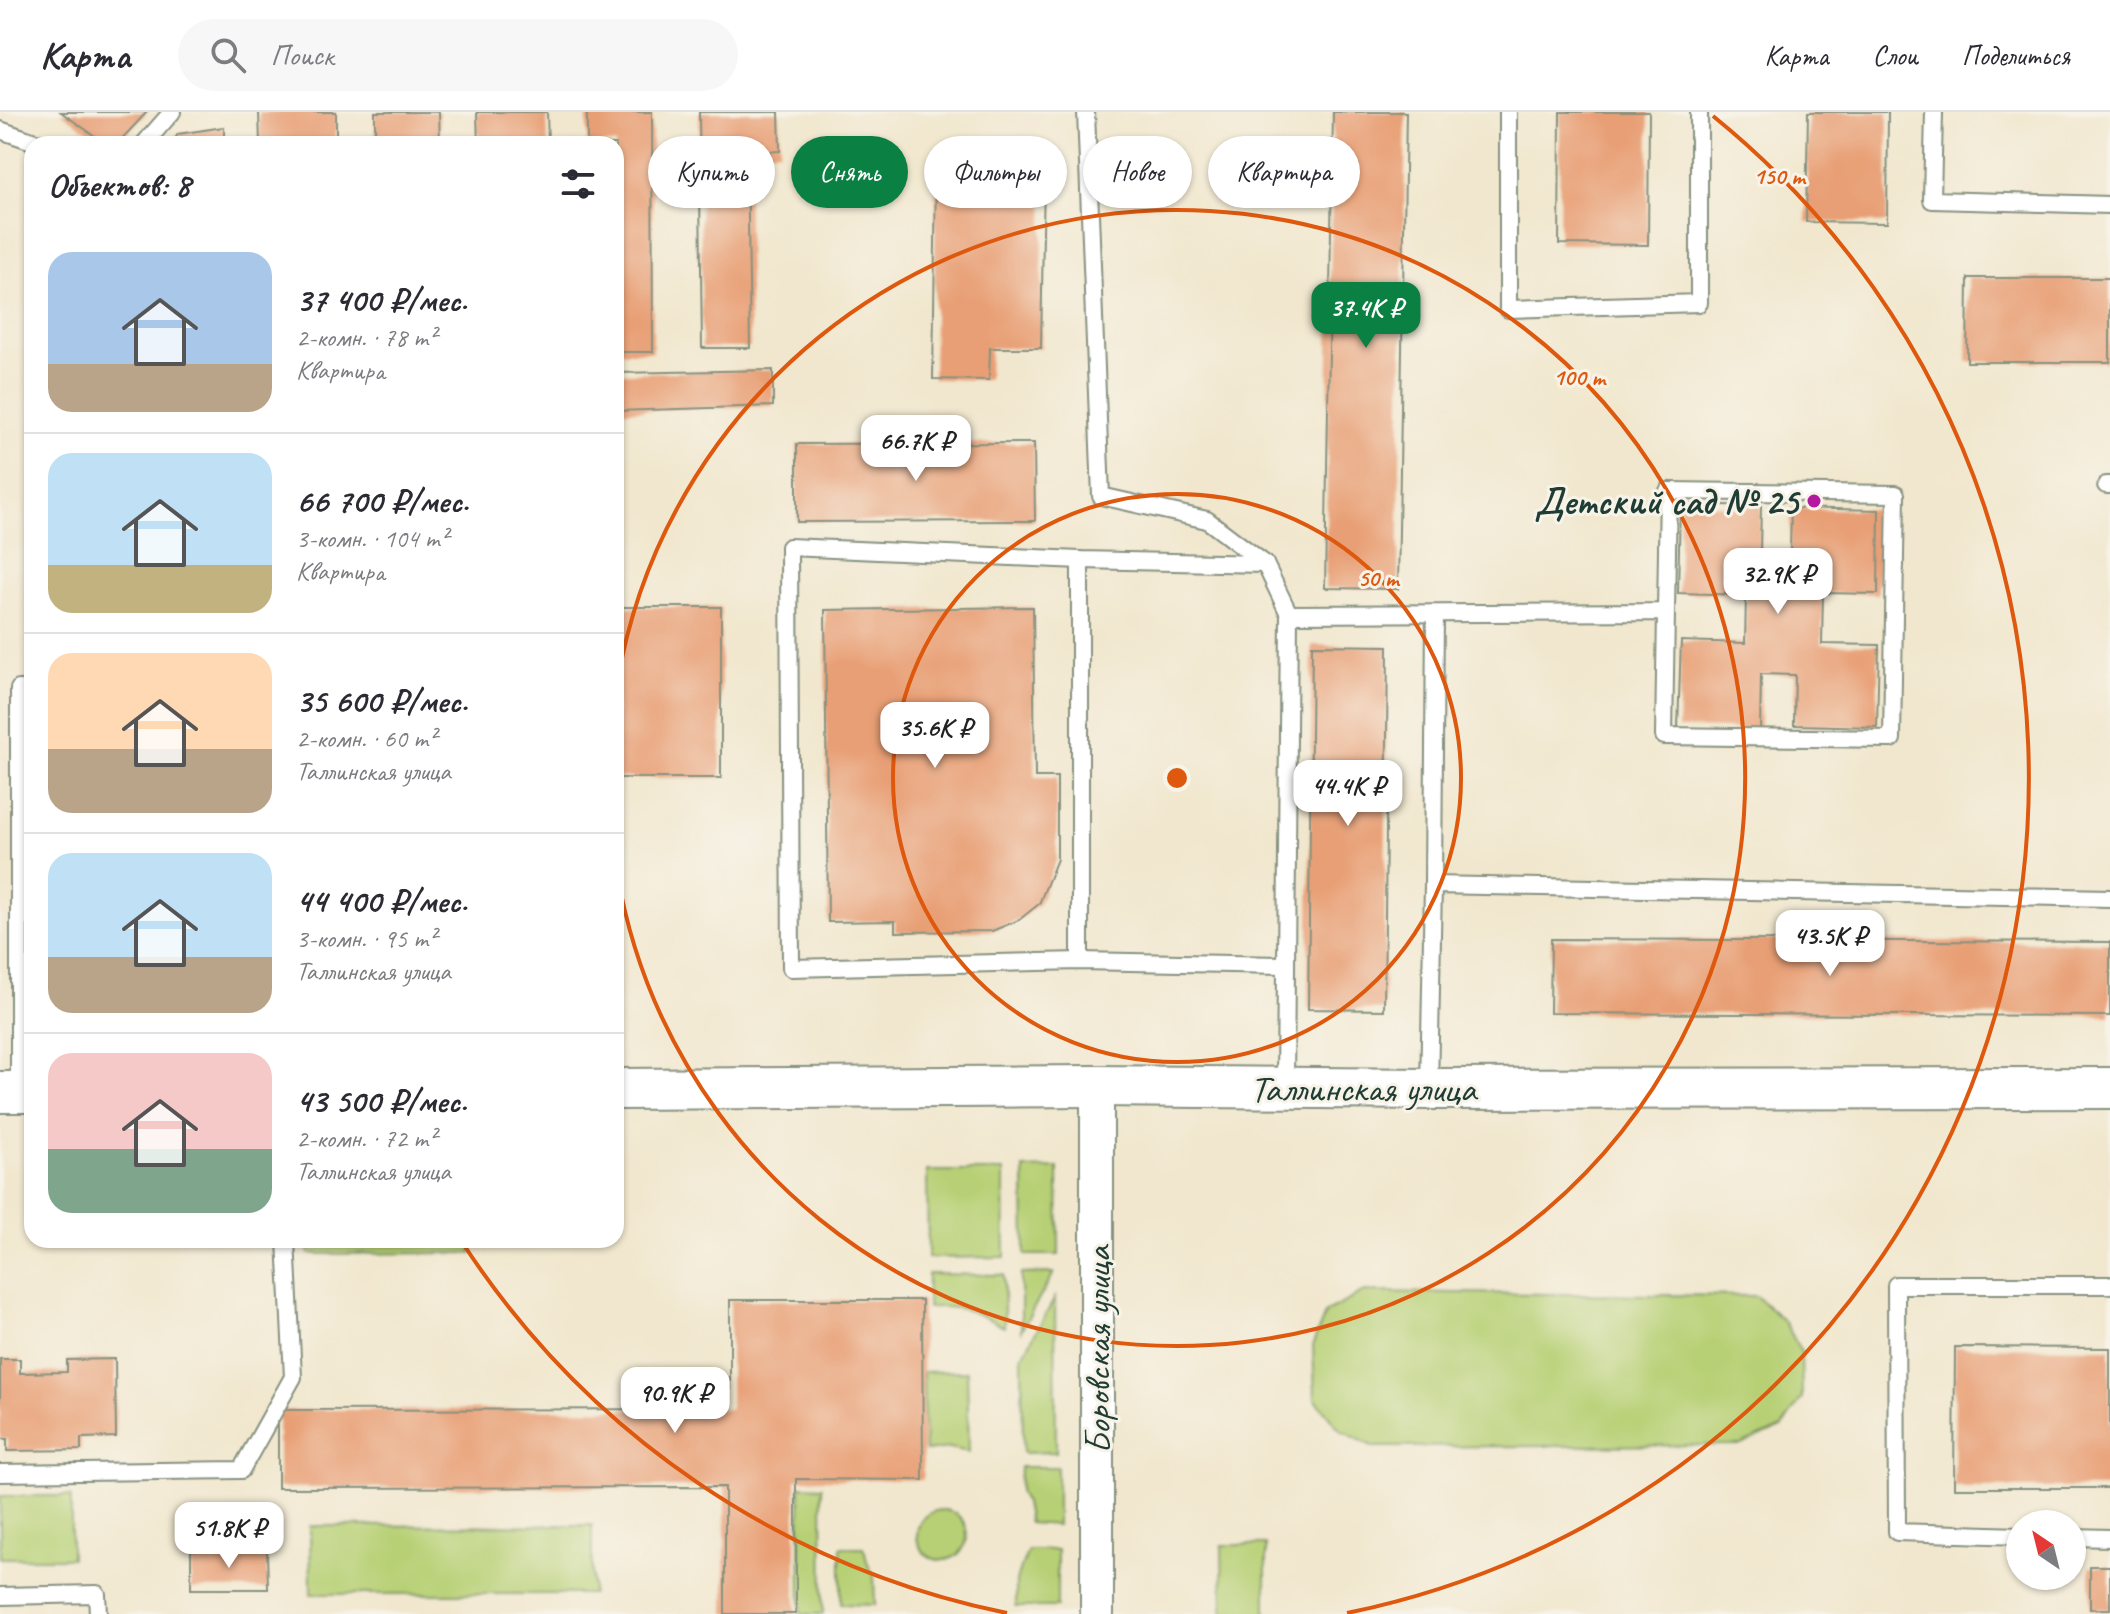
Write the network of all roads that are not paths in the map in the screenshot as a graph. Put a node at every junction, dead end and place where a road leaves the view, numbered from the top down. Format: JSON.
{"nodes":[{"id":1,"x":172,"y":112,"type":"edge"},
{"id":2,"x":1086,"y":112,"type":"edge"},
{"id":3,"x":1508,"y":112,"type":"edge"},
{"id":4,"x":1699,"y":112,"type":"edge"},
{"id":5,"x":1934,"y":112,"type":"edge"},
{"id":6,"x":0,"y":130,"type":"edge"},
{"id":7,"x":151,"y":136,"type":"edge"},
{"id":8,"x":24,"y":138,"type":"edge"},
{"id":9,"x":2110,"y":205,"type":"edge"},
{"id":10,"x":1080,"y":560,"type":"junction"},
{"id":11,"x":1265,"y":564,"type":"junction"},
{"id":12,"x":1666,"y":612,"type":"junction"},
{"id":13,"x":1289,"y":614,"type":"junction"},
{"id":14,"x":1435,"y":614,"type":"junction"},
{"id":15,"x":24,"y":689,"type":"edge"},
{"id":16,"x":1433,"y":885,"type":"junction"},
{"id":17,"x":2110,"y":898,"type":"edge"},
{"id":18,"x":1080,"y":961,"type":"junction"},
{"id":19,"x":1286,"y":965,"type":"junction"},
{"id":20,"x":1097,"y":1086,"type":"junction"},
{"id":21,"x":1285,"y":1088,"type":"junction"},
{"id":22,"x":2110,"y":1088,"type":"edge"},
{"id":23,"x":624,"y":1089,"type":"edge"},
{"id":24,"x":1429,"y":1089,"type":"junction"},
{"id":25,"x":17,"y":1092,"type":"edge"},
{"id":26,"x":286,"y":1248,"type":"edge"},
{"id":27,"x":2110,"y":1285,"type":"edge"},
{"id":28,"x":0,"y":1473,"type":"edge"},
{"id":29,"x":2006,"y":1536,"type":"edge"},
{"id":30,"x":2086,"y":1537,"type":"edge"},
{"id":31,"x":2110,"y":1538,"type":"edge"},
{"id":32,"x":0,"y":1596,"type":"edge"},
{"id":33,"x":98,"y":1614,"type":"edge"},
{"id":34,"x":1097,"y":1614,"type":"edge"}],
"edges":[{"from":1,"to":7,"type":"lane"},
{"from":2,"to":11,"type":"lane"},
{"from":3,"to":4,"type":"lane"},
{"from":5,"to":9,"type":"lane"},
{"from":6,"to":8,"type":"lane"},
{"from":10,"to":11,"type":"lane"},
{"from":10,"to":18,"type":"lane"},
{"from":10,"to":18,"type":"lane"},
{"from":11,"to":13,"type":"lane"},
{"from":12,"to":12,"type":"lane"},
{"from":12,"to":14,"type":"lane"},
{"from":13,"to":14,"type":"lane"},
{"from":13,"to":19,"type":"lane"},
{"from":14,"to":16,"type":"lane"},
{"from":15,"to":25,"type":"lane"},
{"from":16,"to":17,"type":"lane"},
{"from":16,"to":24,"type":"lane"},
{"from":18,"to":19,"type":"lane"},
{"from":19,"to":21,"type":"lane"},
{"from":20,"to":21,"type":"street","name":"Таллинская улица"},
{"from":20,"to":23,"type":"street","name":"Таллинская улица"},
{"from":20,"to":34,"type":"street","name":"Боровская улица"},
{"from":21,"to":24,"type":"street","name":"Таллинская улица"},
{"from":22,"to":24,"type":"street","name":"Таллинская улица"},
{"from":26,"to":28,"type":"lane"},
{"from":27,"to":29,"type":"lane"},
{"from":30,"to":31,"type":"lane"},
{"from":32,"to":33,"type":"lane"}]}
